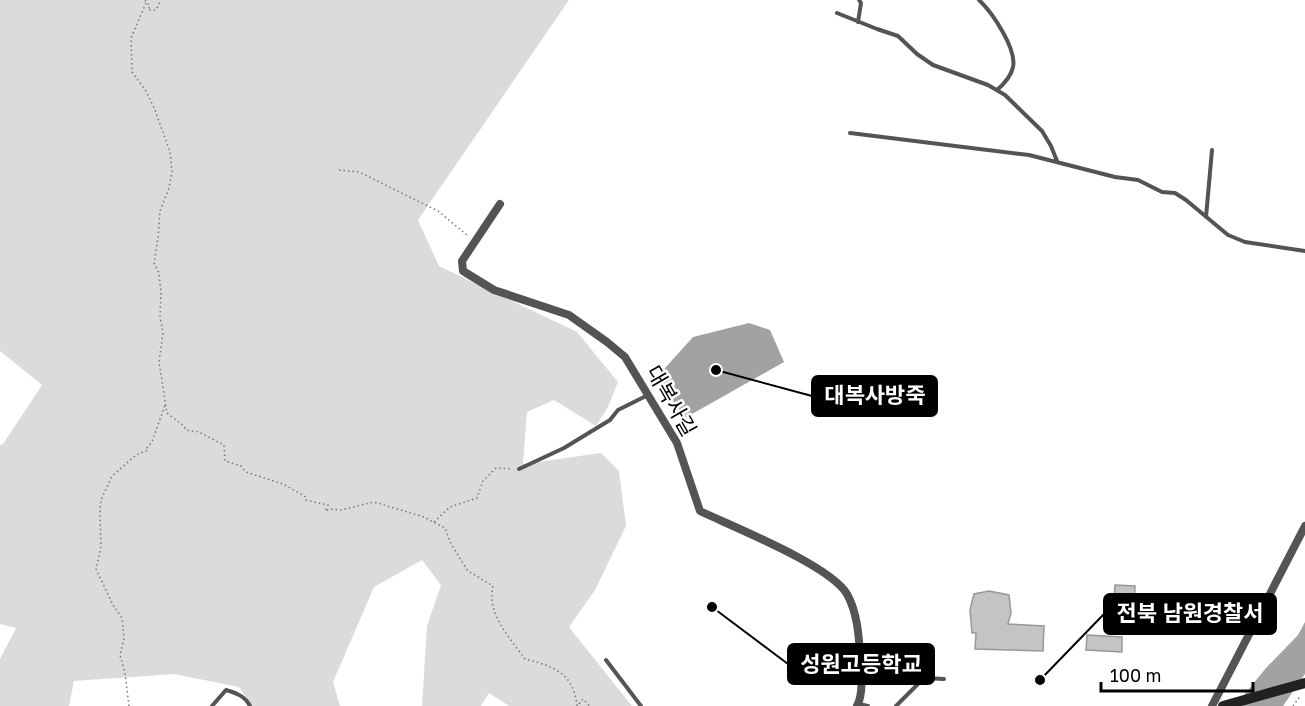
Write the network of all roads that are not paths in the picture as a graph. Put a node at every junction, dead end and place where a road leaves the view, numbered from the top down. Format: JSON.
{"nodes":[{"id":1,"x":859,"y":0,"type":"edge"},
{"id":2,"x":979,"y":0,"type":"edge"},
{"id":3,"x":837,"y":13,"type":"dead end"},
{"id":4,"x":858,"y":22,"type":"junction"},
{"id":5,"x":997,"y":90,"type":"junction"},
{"id":6,"x":850,"y":133,"type":"dead end"},
{"id":7,"x":1212,"y":150,"type":"dead end"},
{"id":8,"x":1057,"y":162,"type":"junction"},
{"id":9,"x":500,"y":204,"type":"dead end"},
{"id":10,"x":1206,"y":217,"type":"junction"},
{"id":11,"x":1305,"y":251,"type":"edge"},
{"id":12,"x":649,"y":395,"type":"junction"},
{"id":13,"x":519,"y":469,"type":"road end"},
{"id":14,"x":1305,"y":526,"type":"edge"},
{"id":15,"x":606,"y":660,"type":"dead end"},
{"id":16,"x":944,"y":679,"type":"dead end"},
{"id":17,"x":1305,"y":683,"type":"edge"},
{"id":18,"x":857,"y":705,"type":"edge"},
{"id":19,"x":1227,"y":705,"type":"edge"},
{"id":20,"x":212,"y":706,"type":"edge"},
{"id":21,"x":250,"y":706,"type":"edge"},
{"id":22,"x":641,"y":706,"type":"edge"},
{"id":23,"x":868,"y":706,"type":"edge"},
{"id":24,"x":896,"y":706,"type":"edge"},
{"id":25,"x":1212,"y":706,"type":"edge"}],
"edges":[{"from":1,"to":4,"type":"lane"},
{"from":2,"to":5,"type":"lane"},
{"from":3,"to":4,"type":"lane"},
{"from":4,"to":5,"type":"lane"},
{"from":5,"to":8,"type":"lane"},
{"from":6,"to":8,"type":"lane"},
{"from":7,"to":10,"type":"lane"},
{"from":8,"to":10,"type":"lane"},
{"from":9,"to":12,"type":"street","name":"대복사길"},
{"from":10,"to":11,"type":"lane"},
{"from":12,"to":13,"type":"lane"},
{"from":12,"to":18,"type":"street","name":"대복사길"},
{"from":14,"to":25,"type":"street"},
{"from":15,"to":22,"type":"lane"},
{"from":16,"to":24,"type":"lane"},
{"from":17,"to":19,"type":"street"},
{"from":18,"to":23,"type":"lane"},
{"from":20,"to":21,"type":"lane"}]}
